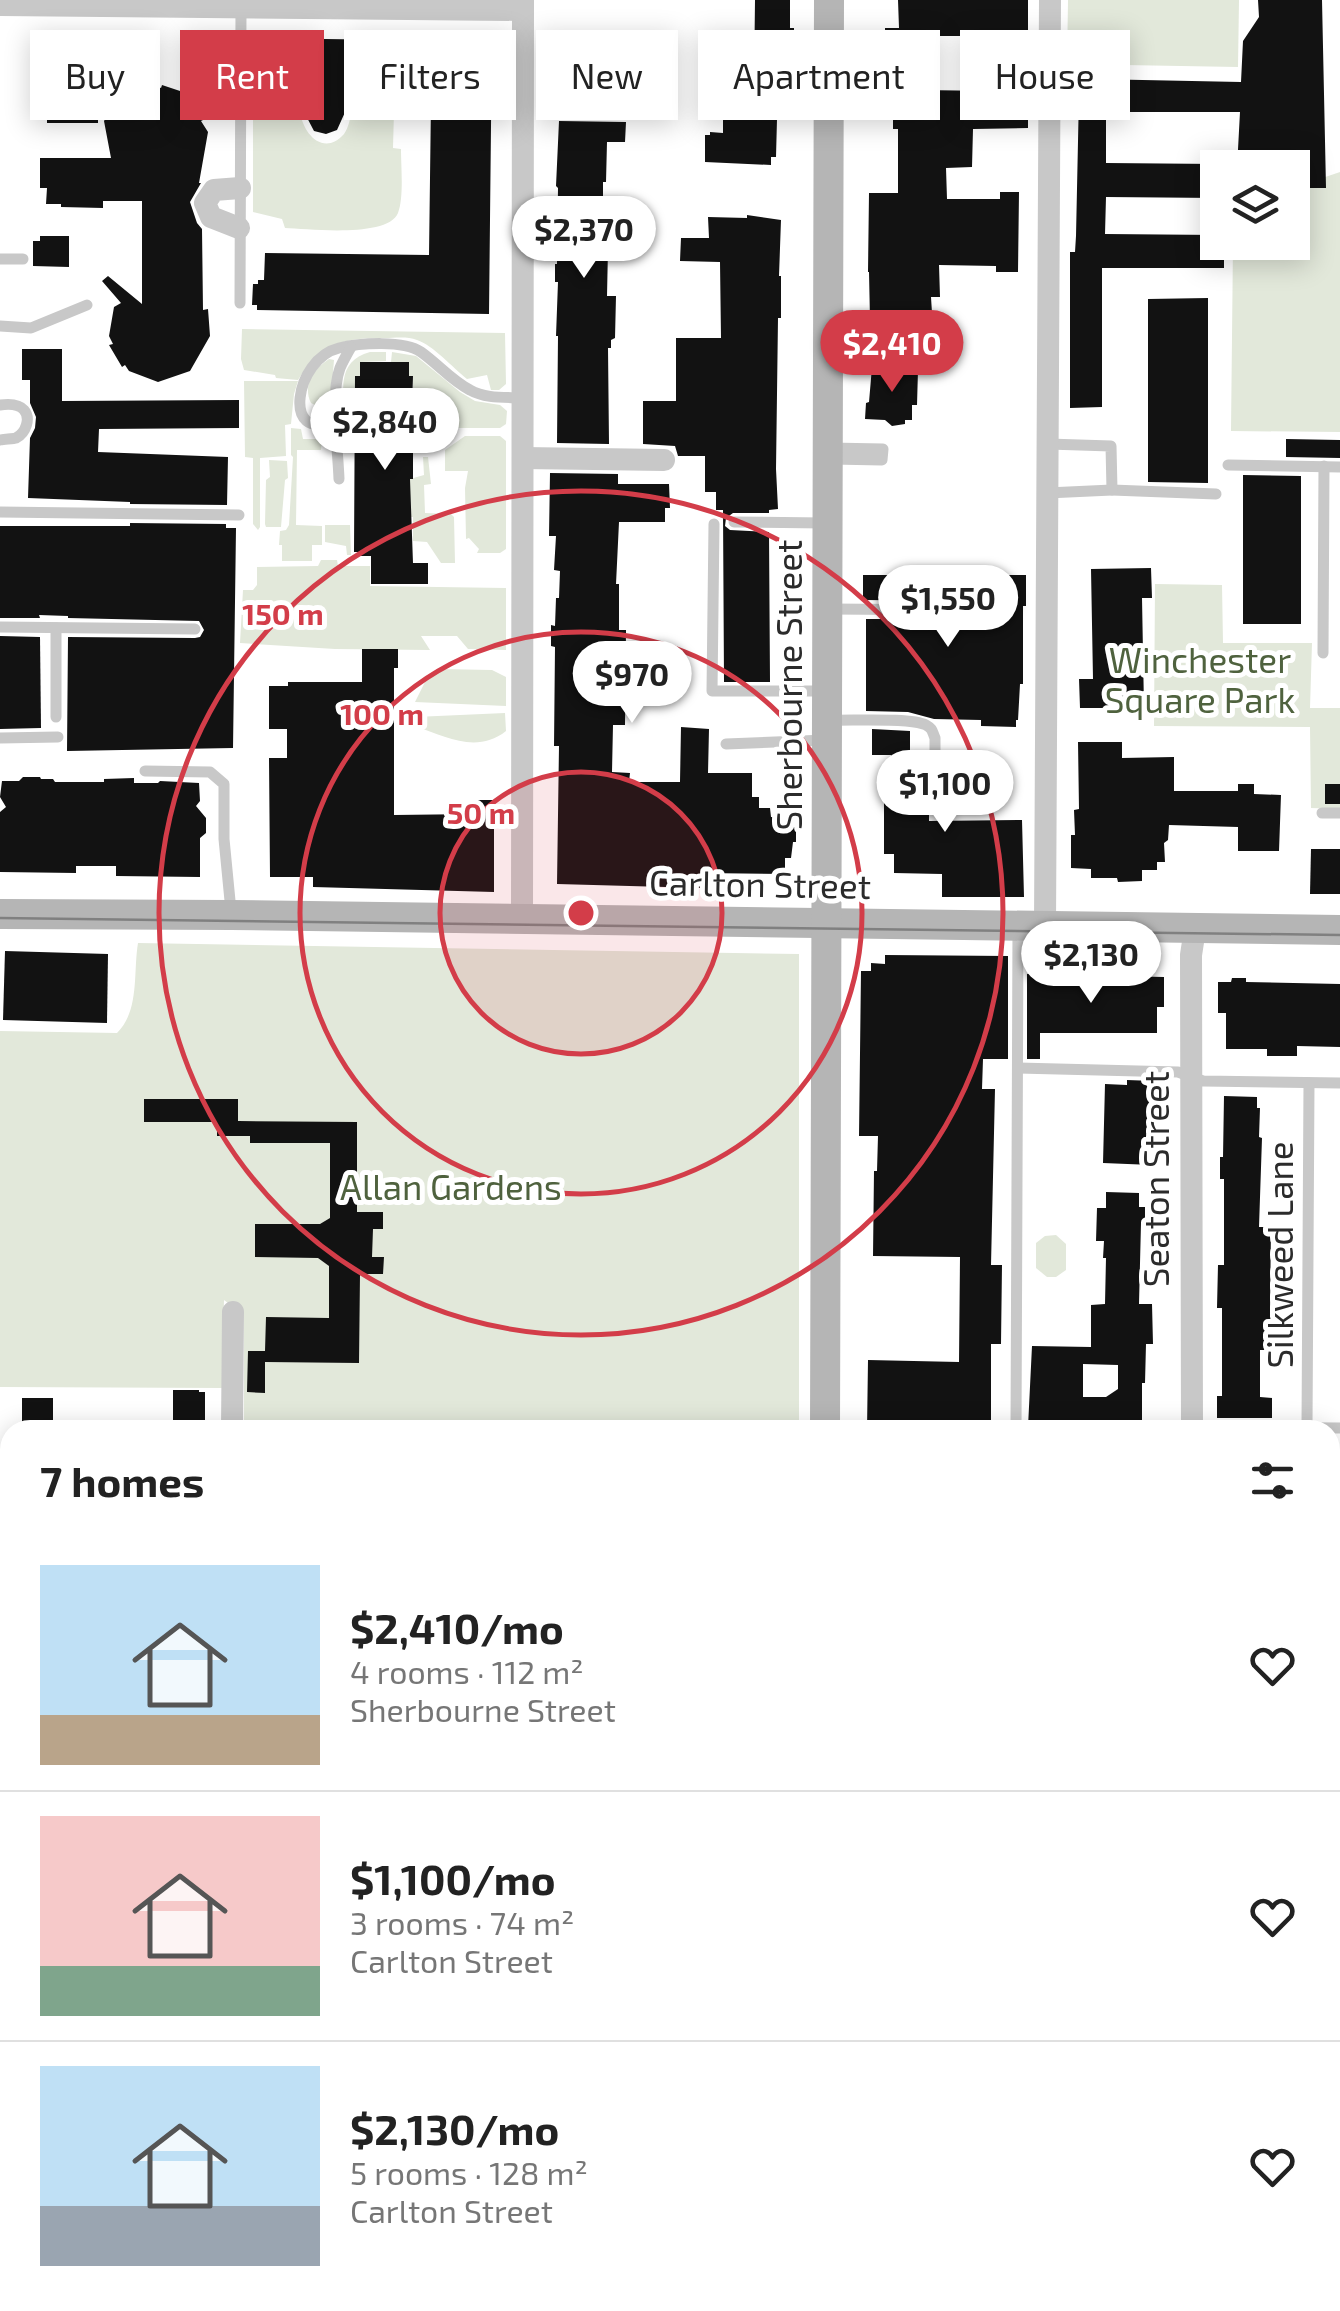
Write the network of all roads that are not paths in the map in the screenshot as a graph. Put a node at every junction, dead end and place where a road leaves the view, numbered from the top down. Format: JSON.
{"nodes":[{"id":1,"x":829,"y":0,"type":"edge"},
{"id":2,"x":1050,"y":0,"type":"edge"},
{"id":3,"x":146,"y":3,"type":"edge"},
{"id":4,"x":0,"y":5,"type":"edge"},
{"id":5,"x":523,"y":5,"type":"edge"},
{"id":6,"x":241,"y":7,"type":"junction"},
{"id":7,"x":240,"y":188,"type":"junction"},
{"id":8,"x":239,"y":228,"type":"junction"},
{"id":9,"x":0,"y":259,"type":"edge"},
{"id":10,"x":23,"y":260,"type":"dead end"},
{"id":11,"x":240,"y":303,"type":"dead end"},
{"id":12,"x":87,"y":305,"type":"dead end"},
{"id":13,"x":0,"y":326,"type":"edge"},
{"id":14,"x":352,"y":347,"type":"junction"},
{"id":15,"x":523,"y":398,"type":"junction"},
{"id":16,"x":0,"y":404,"type":"edge"},
{"id":17,"x":334,"y":420,"type":"junction"},
{"id":18,"x":0,"y":440,"type":"edge"},
{"id":19,"x":1048,"y":444,"type":"junction"},
{"id":20,"x":522,"y":458,"type":"junction"},
{"id":21,"x":664,"y":460,"type":"dead end"},
{"id":22,"x":1228,"y":465,"type":"dead end"},
{"id":23,"x":1324,"y":466,"type":"junction"},
{"id":24,"x":1340,"y":467,"type":"edge"},
{"id":25,"x":339,"y":480,"type":"dead end"},
{"id":26,"x":1112,"y":490,"type":"junction"},
{"id":27,"x":1047,"y":494,"type":"junction"},
{"id":28,"x":1216,"y":494,"type":"dead end"},
{"id":29,"x":0,"y":512,"type":"edge"},
{"id":30,"x":239,"y":515,"type":"dead end"},
{"id":31,"x":734,"y":522,"type":"dead end"},
{"id":32,"x":828,"y":523,"type":"junction"},
{"id":33,"x":714,"y":524,"type":"dead end"},
{"id":34,"x":828,"y":609,"type":"junction"},
{"id":35,"x":976,"y":610,"type":"dead end"},
{"id":36,"x":0,"y":628,"type":"edge"},
{"id":37,"x":56,"y":628,"type":"junction"},
{"id":38,"x":195,"y":629,"type":"dead end"},
{"id":39,"x":1323,"y":653,"type":"dead end"},
{"id":40,"x":56,"y":717,"type":"dead end"},
{"id":41,"x":828,"y":717,"type":"junction"},
{"id":42,"x":58,"y":737,"type":"dead end"},
{"id":43,"x":0,"y":738,"type":"edge"},
{"id":44,"x":726,"y":744,"type":"dead end"},
{"id":45,"x":146,"y":771,"type":"dead end"},
{"id":46,"x":934,"y":787,"type":"dead end"},
{"id":47,"x":1322,"y":813,"type":"dead end"},
{"id":48,"x":1340,"y":813,"type":"edge"},
{"id":49,"x":0,"y":914,"type":"edge"},
{"id":50,"x":231,"y":915,"type":"junction"},
{"id":51,"x":522,"y":920,"type":"junction"},
{"id":52,"x":828,"y":924,"type":"junction"},
{"id":53,"x":1032,"y":926,"type":"junction"},
{"id":54,"x":1195,"y":928,"type":"junction"},
{"id":55,"x":1340,"y":930,"type":"edge"},
{"id":56,"x":1018,"y":1068,"type":"junction"},
{"id":57,"x":1192,"y":1078,"type":"junction"},
{"id":58,"x":1309,"y":1083,"type":"junction"},
{"id":59,"x":1340,"y":1083,"type":"edge"},
{"id":60,"x":233,"y":1312,"type":"dead end"},
{"id":61,"x":232,"y":1420,"type":"edge"},
{"id":62,"x":826,"y":1420,"type":"edge"},
{"id":63,"x":1016,"y":1420,"type":"edge"},
{"id":64,"x":1192,"y":1420,"type":"edge"},
{"id":65,"x":1308,"y":1420,"type":"edge"}],
"edges":[{"from":1,"to":32,"type":"street","name":"Sherbourne Street"},
{"from":2,"to":19,"type":"street"},
{"from":3,"to":4,"type":"street"},
{"from":3,"to":6,"type":"street"},
{"from":5,"to":6,"type":"street"},
{"from":5,"to":15,"type":"street"},
{"from":6,"to":7,"type":"lane"},
{"from":7,"to":8,"type":"lane"},
{"from":7,"to":8,"type":"street"},
{"from":8,"to":11,"type":"lane"},
{"from":9,"to":10,"type":"lane"},
{"from":12,"to":13,"type":"lane"},
{"from":14,"to":15,"type":"lane"},
{"from":14,"to":17,"type":"lane"},
{"from":14,"to":17,"type":"lane"},
{"from":15,"to":20,"type":"street"},
{"from":16,"to":18,"type":"lane"},
{"from":17,"to":25,"type":"lane"},
{"from":19,"to":26,"type":"lane"},
{"from":19,"to":27,"type":"street"},
{"from":20,"to":21,"type":"street"},
{"from":20,"to":51,"type":"street"},
{"from":22,"to":23,"type":"lane"},
{"from":23,"to":24,"type":"lane"},
{"from":23,"to":39,"type":"lane"},
{"from":26,"to":27,"type":"lane"},
{"from":26,"to":28,"type":"lane"},
{"from":27,"to":53,"type":"street"},
{"from":29,"to":30,"type":"lane"},
{"from":31,"to":32,"type":"lane"},
{"from":32,"to":34,"type":"street","name":"Sherbourne Street"},
{"from":33,"to":41,"type":"lane"},
{"from":34,"to":35,"type":"lane"},
{"from":34,"to":41,"type":"street","name":"Sherbourne Street"},
{"from":36,"to":37,"type":"lane"},
{"from":37,"to":38,"type":"lane"},
{"from":37,"to":40,"type":"lane"},
{"from":41,"to":44,"type":"lane"},
{"from":41,"to":46,"type":"lane"},
{"from":41,"to":52,"type":"street","name":"Sherbourne Street"},
{"from":42,"to":43,"type":"lane"},
{"from":45,"to":50,"type":"lane"},
{"from":47,"to":48,"type":"lane"},
{"from":49,"to":50,"type":"street","name":"Carlton Street"},
{"from":50,"to":51,"type":"street","name":"Carlton Street"},
{"from":51,"to":52,"type":"street","name":"Carlton Street"},
{"from":52,"to":53,"type":"street","name":"Carlton Street"},
{"from":52,"to":62,"type":"street","name":"Sherbourne Street"},
{"from":53,"to":54,"type":"street","name":"Carlton Street"},
{"from":53,"to":56,"type":"lane"},
{"from":54,"to":55,"type":"street","name":"Carlton Street"},
{"from":54,"to":57,"type":"street","name":"Seaton Street"},
{"from":56,"to":57,"type":"lane"},
{"from":56,"to":63,"type":"lane"},
{"from":57,"to":58,"type":"lane"},
{"from":57,"to":64,"type":"street","name":"Seaton Street"},
{"from":58,"to":59,"type":"lane"},
{"from":58,"to":65,"type":"lane","name":"Silkweed Lane"},
{"from":60,"to":61,"type":"street"}]}
